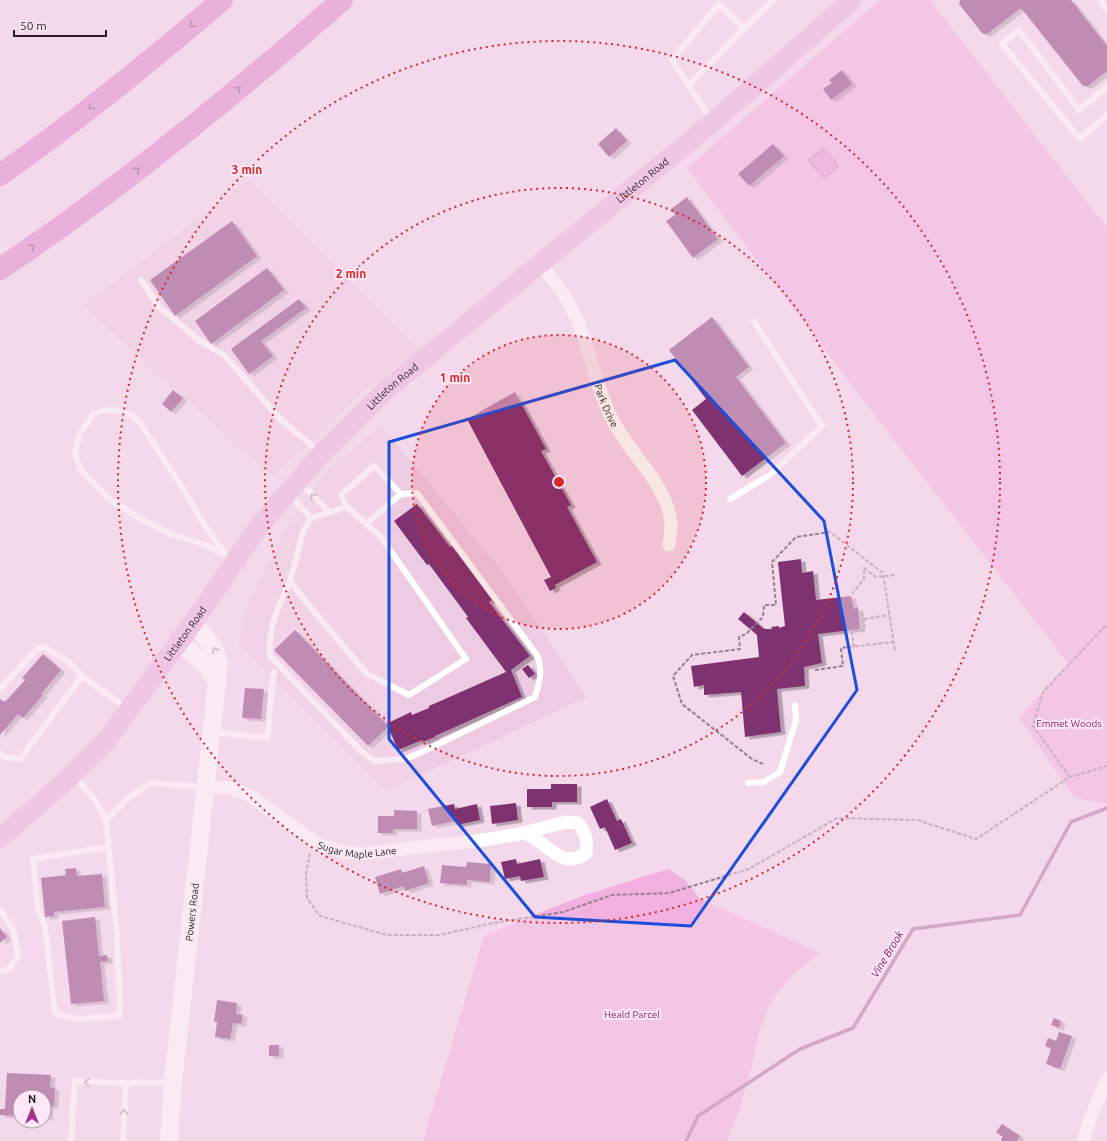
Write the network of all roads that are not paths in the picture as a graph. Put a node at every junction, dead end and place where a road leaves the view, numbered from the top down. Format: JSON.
{"nodes":[{"id":1,"x":222,"y":0,"type":"edge"},
{"id":2,"x":342,"y":0,"type":"edge"},
{"id":3,"x":772,"y":0,"type":"edge"},
{"id":4,"x":852,"y":0,"type":"edge"},
{"id":5,"x":1100,"y":0,"type":"edge"},
{"id":6,"x":1107,"y":10,"type":"edge"},
{"id":7,"x":744,"y":28,"type":"junction"},
{"id":8,"x":689,"y":85,"type":"junction"},
{"id":9,"x":1107,"y":87,"type":"edge"},
{"id":10,"x":1107,"y":115,"type":"edge"},
{"id":11,"x":713,"y":122,"type":"junction"},
{"id":12,"x":0,"y":175,"type":"edge"},
{"id":13,"x":540,"y":264,"type":"junction"},
{"id":14,"x":0,"y":269,"type":"edge"},
{"id":15,"x":141,"y":280,"type":"dead end"},
{"id":16,"x":754,"y":322,"type":"dead end"},
{"id":17,"x":322,"y":453,"type":"junction"},
{"id":18,"x":293,"y":486,"type":"junction"},
{"id":19,"x":401,"y":494,"type":"junction"},
{"id":20,"x":730,"y":499,"type":"dead end"},
{"id":21,"x":347,"y":507,"type":"junction"},
{"id":22,"x":329,"y":512,"type":"junction"},
{"id":23,"x":311,"y":518,"type":"junction"},
{"id":24,"x":367,"y":523,"type":"junction"},
{"id":25,"x":669,"y":545,"type":"dead end"},
{"id":26,"x":230,"y":559,"type":"junction"},
{"id":27,"x":290,"y":581,"type":"junction"},
{"id":28,"x":192,"y":624,"type":"junction"},
{"id":29,"x":179,"y":642,"type":"junction"},
{"id":30,"x":274,"y":672,"type":"dead end"},
{"id":31,"x":82,"y":676,"type":"junction"},
{"id":32,"x":217,"y":683,"type":"junction"},
{"id":33,"x":0,"y":689,"type":"edge"},
{"id":34,"x":796,"y":705,"type":"dead end"},
{"id":35,"x":129,"y":710,"type":"junction"},
{"id":36,"x":212,"y":732,"type":"junction"},
{"id":37,"x":0,"y":753,"type":"edge"},
{"id":38,"x":73,"y":774,"type":"junction"},
{"id":39,"x":748,"y":783,"type":"dead end"},
{"id":40,"x":206,"y":787,"type":"junction"},
{"id":41,"x":106,"y":820,"type":"junction"},
{"id":42,"x":525,"y":833,"type":"dead end"},
{"id":43,"x":0,"y":838,"type":"edge"},
{"id":44,"x":108,"y":847,"type":"junction"},
{"id":45,"x":0,"y":909,"type":"edge"},
{"id":46,"x":0,"y":972,"type":"edge"},
{"id":47,"x":1107,"y":1078,"type":"edge"},
{"id":48,"x":173,"y":1082,"type":"junction"},
{"id":49,"x":126,"y":1084,"type":"junction"},
{"id":50,"x":71,"y":1141,"type":"edge"},
{"id":51,"x":123,"y":1141,"type":"edge"},
{"id":52,"x":169,"y":1141,"type":"edge"},
{"id":53,"x":1083,"y":1141,"type":"edge"}],
"edges":[{"from":1,"to":12,"type":"highway","one_way":true},
{"from":14,"to":2,"type":"highway","one_way":true},
{"from":3,"to":7,"type":"lane"},
{"from":4,"to":11,"type":"main road","name":"Littleton Road"},
{"from":5,"to":6,"type":"lane"},
{"from":7,"to":8,"type":"lane"},
{"from":7,"to":8,"type":"lane"},
{"from":8,"to":11,"type":"lane"},
{"from":9,"to":10,"type":"lane"},
{"from":11,"to":13,"type":"main road","name":"Littleton Road"},
{"from":13,"to":17,"type":"main road","name":"Littleton Road"},
{"from":13,"to":25,"type":"street","name":"Park Drive"},
{"from":15,"to":17,"type":"lane"},
{"from":16,"to":20,"type":"lane"},
{"from":17,"to":18,"type":"main road","name":"Littleton Road"},
{"from":22,"to":18,"type":"lane","one_way":true},
{"from":18,"to":23,"type":"lane"},
{"from":18,"to":26,"type":"main road","name":"Littleton Road"},
{"from":19,"to":21,"type":"lane"},
{"from":19,"to":24,"type":"lane"},
{"from":19,"to":27,"type":"lane"},
{"from":21,"to":22,"type":"lane"},
{"from":21,"to":24,"type":"lane"},
{"from":22,"to":23,"type":"lane"},
{"from":23,"to":27,"type":"lane"},
{"from":24,"to":27,"type":"lane"},
{"from":26,"to":26,"type":"lane"},
{"from":26,"to":28,"type":"main road","name":"Littleton Road"},
{"from":28,"to":29,"type":"main road","name":"Littleton Road"},
{"from":32,"to":28,"type":"main road","name":"Powers Road","one_way":true},
{"from":29,"to":32,"type":"main road"},
{"from":29,"to":35,"type":"main road","name":"Littleton Road"},
{"from":30,"to":36,"type":"lane"},
{"from":31,"to":33,"type":"lane"},
{"from":31,"to":35,"type":"lane"},
{"from":31,"to":37,"type":"lane"},
{"from":32,"to":36,"type":"main road","name":"Powers Road"},
{"from":34,"to":39,"type":"lane"},
{"from":35,"to":38,"type":"main road","name":"Littleton Road"},
{"from":36,"to":40,"type":"main road","name":"Powers Road"},
{"from":38,"to":41,"type":"lane"},
{"from":38,"to":43,"type":"main road","name":"Littleton Road"},
{"from":40,"to":41,"type":"lane"},
{"from":40,"to":42,"type":"street","name":"Sugar Maple Lane"},
{"from":40,"to":48,"type":"main road","name":"Powers Road"},
{"from":41,"to":44,"type":"lane"},
{"from":44,"to":44,"type":"lane"},
{"from":45,"to":46,"type":"lane"},
{"from":47,"to":53,"type":"street"},
{"from":48,"to":49,"type":"lane"},
{"from":48,"to":52,"type":"main road","name":"Powers Road"},
{"from":49,"to":50,"type":"lane","one_way":true},
{"from":51,"to":49,"type":"lane","one_way":true}]}
